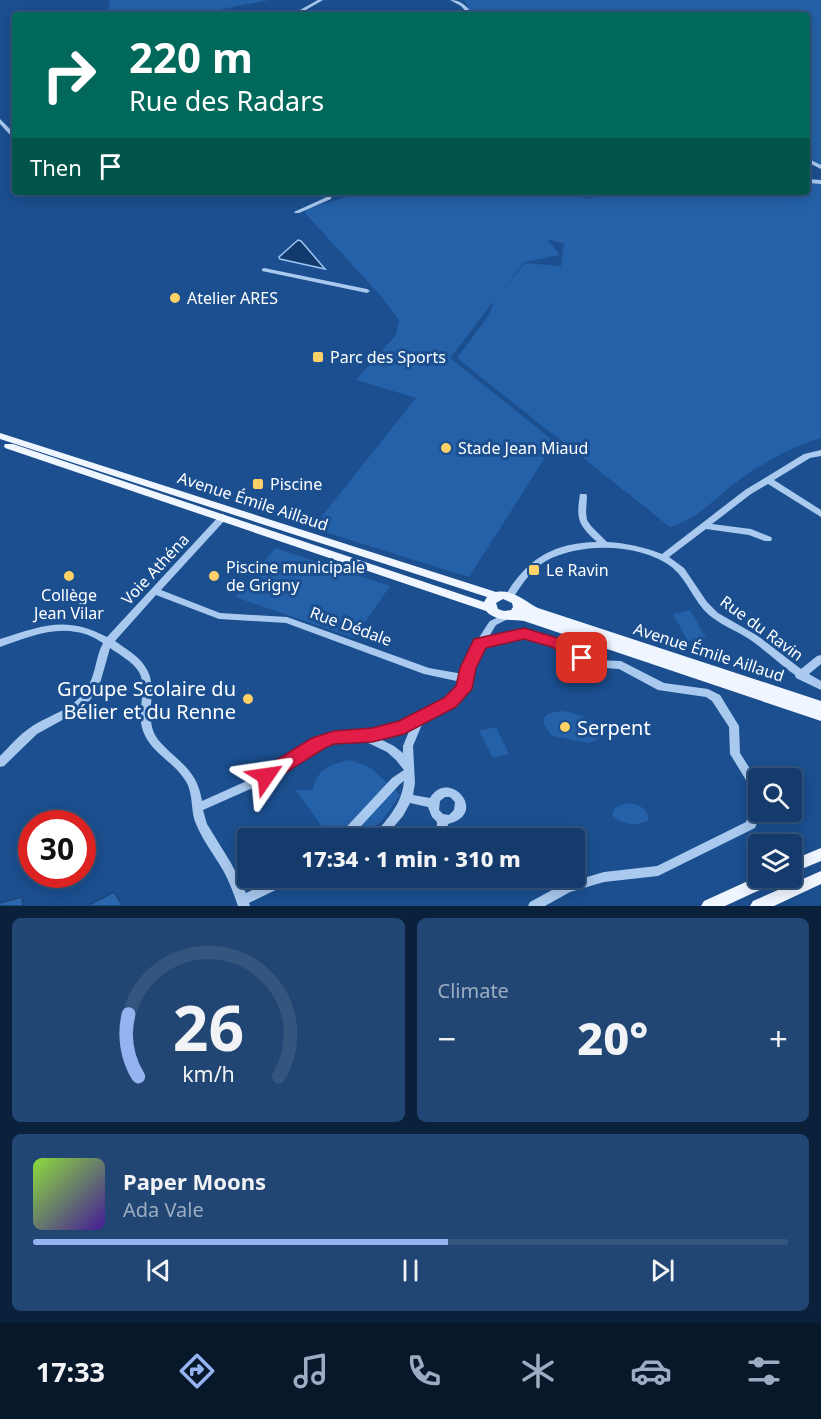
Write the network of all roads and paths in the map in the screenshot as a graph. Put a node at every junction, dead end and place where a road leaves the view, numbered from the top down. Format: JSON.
{"nodes":[{"id":1,"x":321,"y":0,"type":"edge"},
{"id":2,"x":452,"y":0,"type":"edge"},
{"id":3,"x":299,"y":12,"type":"edge"},
{"id":4,"x":469,"y":12,"type":"edge"},
{"id":5,"x":0,"y":122,"type":"edge"},
{"id":6,"x":12,"y":134,"type":"edge"},
{"id":7,"x":329,"y":198,"type":"dead end"},
{"id":8,"x":297,"y":212,"type":"dead end"},
{"id":9,"x":264,"y":270,"type":"dead end"},
{"id":10,"x":367,"y":291,"type":"dead end"},
{"id":11,"x":0,"y":436,"type":"edge"},
{"id":12,"x":0,"y":443,"type":"edge"},
{"id":13,"x":821,"y":453,"type":"edge"},
{"id":14,"x":768,"y":480,"type":"junction"},
{"id":15,"x":583,"y":496,"type":"dead end"},
{"id":16,"x":821,"y":514,"type":"edge"},
{"id":17,"x":223,"y":517,"type":"junction"},
{"id":18,"x":705,"y":526,"type":"junction"},
{"id":19,"x":768,"y":539,"type":"dead end"},
{"id":20,"x":605,"y":545,"type":"junction"},
{"id":21,"x":662,"y":558,"type":"junction"},
{"id":22,"x":154,"y":591,"type":"junction"},
{"id":23,"x":515,"y":600,"type":"junction"},
{"id":24,"x":493,"y":609,"type":"junction"},
{"id":25,"x":509,"y":616,"type":"junction"},
{"id":26,"x":109,"y":641,"type":"junction"},
{"id":27,"x":0,"y":643,"type":"edge"},
{"id":28,"x":480,"y":643,"type":"junction"},
{"id":29,"x":821,"y":659,"type":"edge"},
{"id":30,"x":800,"y":675,"type":"junction"},
{"id":31,"x":467,"y":679,"type":"junction"},
{"id":32,"x":821,"y":686,"type":"edge"},
{"id":33,"x":821,"y":706,"type":"edge"},
{"id":34,"x":821,"y":716,"type":"edge"},
{"id":35,"x":418,"y":721,"type":"junction"},
{"id":36,"x":363,"y":735,"type":"junction"},
{"id":37,"x":0,"y":763,"type":"edge"},
{"id":38,"x":409,"y":770,"type":"junction"},
{"id":39,"x":407,"y":798,"type":"junction"},
{"id":40,"x":432,"y":803,"type":"junction"},
{"id":41,"x":199,"y":807,"type":"junction"},
{"id":42,"x":442,"y":818,"type":"junction"},
{"id":43,"x":352,"y":828,"type":"edge"},
{"id":44,"x":387,"y":828,"type":"edge"},
{"id":45,"x":442,"y":828,"type":"edge"},
{"id":46,"x":821,"y":854,"type":"edge"},
{"id":47,"x":802,"y":863,"type":"edge"},
{"id":48,"x":821,"y":877,"type":"edge"},
{"id":49,"x":271,"y":888,"type":"edge"},
{"id":50,"x":748,"y":888,"type":"edge"},
{"id":51,"x":243,"y":904,"type":"edge"},
{"id":52,"x":534,"y":906,"type":"edge"},
{"id":53,"x":709,"y":906,"type":"edge"},
{"id":54,"x":758,"y":906,"type":"edge"}],
"edges":[{"from":1,"to":3,"type":"street"},
{"from":2,"to":4,"type":"street"},
{"from":5,"to":6,"type":"street"},
{"from":7,"to":8,"type":"street"},
{"from":9,"to":10,"type":"street"},
{"from":11,"to":24,"type":"main road","name":"Avenue Émile Aillaud"},
{"from":12,"to":17,"type":"main road","name":"Avenue Émile Aillaud"},
{"from":13,"to":14,"type":"street"},
{"from":14,"to":16,"type":"street"},
{"from":14,"to":18,"type":"street"},
{"from":15,"to":20,"type":"street"},
{"from":17,"to":22,"type":"street","name":"Voie Athéna"},
{"from":17,"to":24,"type":"main road","name":"Avenue Émile Aillaud"},
{"from":18,"to":19,"type":"street"},
{"from":18,"to":21,"type":"street"},
{"from":20,"to":21,"type":"street","name":"Rue du Ravin"},
{"from":20,"to":23,"type":"street","name":"Rue du Ravin"},
{"from":21,"to":30,"type":"street","name":"Rue du Ravin"},
{"from":22,"to":26,"type":"street","name":"Voie Athéna"},
{"from":22,"to":31,"type":"street","name":"Rue Dédale"},
{"from":23,"to":24,"type":"main road"},
{"from":23,"to":25,"type":"main road"},
{"from":23,"to":33,"type":"main road","name":"Avenue Émile Aillaud"},
{"from":24,"to":25,"type":"main road","name":"Avenue Émile Aillaud"},
{"from":24,"to":28,"type":"street"},
{"from":25,"to":34,"type":"main road","name":"Avenue Émile Aillaud"},
{"from":26,"to":27,"type":"street"},
{"from":26,"to":37,"type":"street"},
{"from":26,"to":41,"type":"street"},
{"from":28,"to":31,"type":"street"},
{"from":28,"to":52,"type":"street"},
{"from":29,"to":30,"type":"street"},
{"from":30,"to":32,"type":"street","name":"Rue du Ravin"},
{"from":31,"to":35,"type":"street"},
{"from":35,"to":36,"type":"street"},
{"from":35,"to":38,"type":"street"},
{"from":36,"to":38,"type":"street"},
{"from":36,"to":41,"type":"street"},
{"from":38,"to":39,"type":"street"},
{"from":38,"to":43,"type":"street"},
{"from":39,"to":40,"type":"street"},
{"from":39,"to":44,"type":"street"},
{"from":40,"to":42,"type":"street"},
{"from":40,"to":42,"type":"street"},
{"from":41,"to":51,"type":"street"},
{"from":42,"to":45,"type":"street"},
{"from":46,"to":47,"type":"main road"},
{"from":48,"to":54,"type":"main road"},
{"from":49,"to":51,"type":"street"},
{"from":50,"to":53,"type":"main road"}]}
